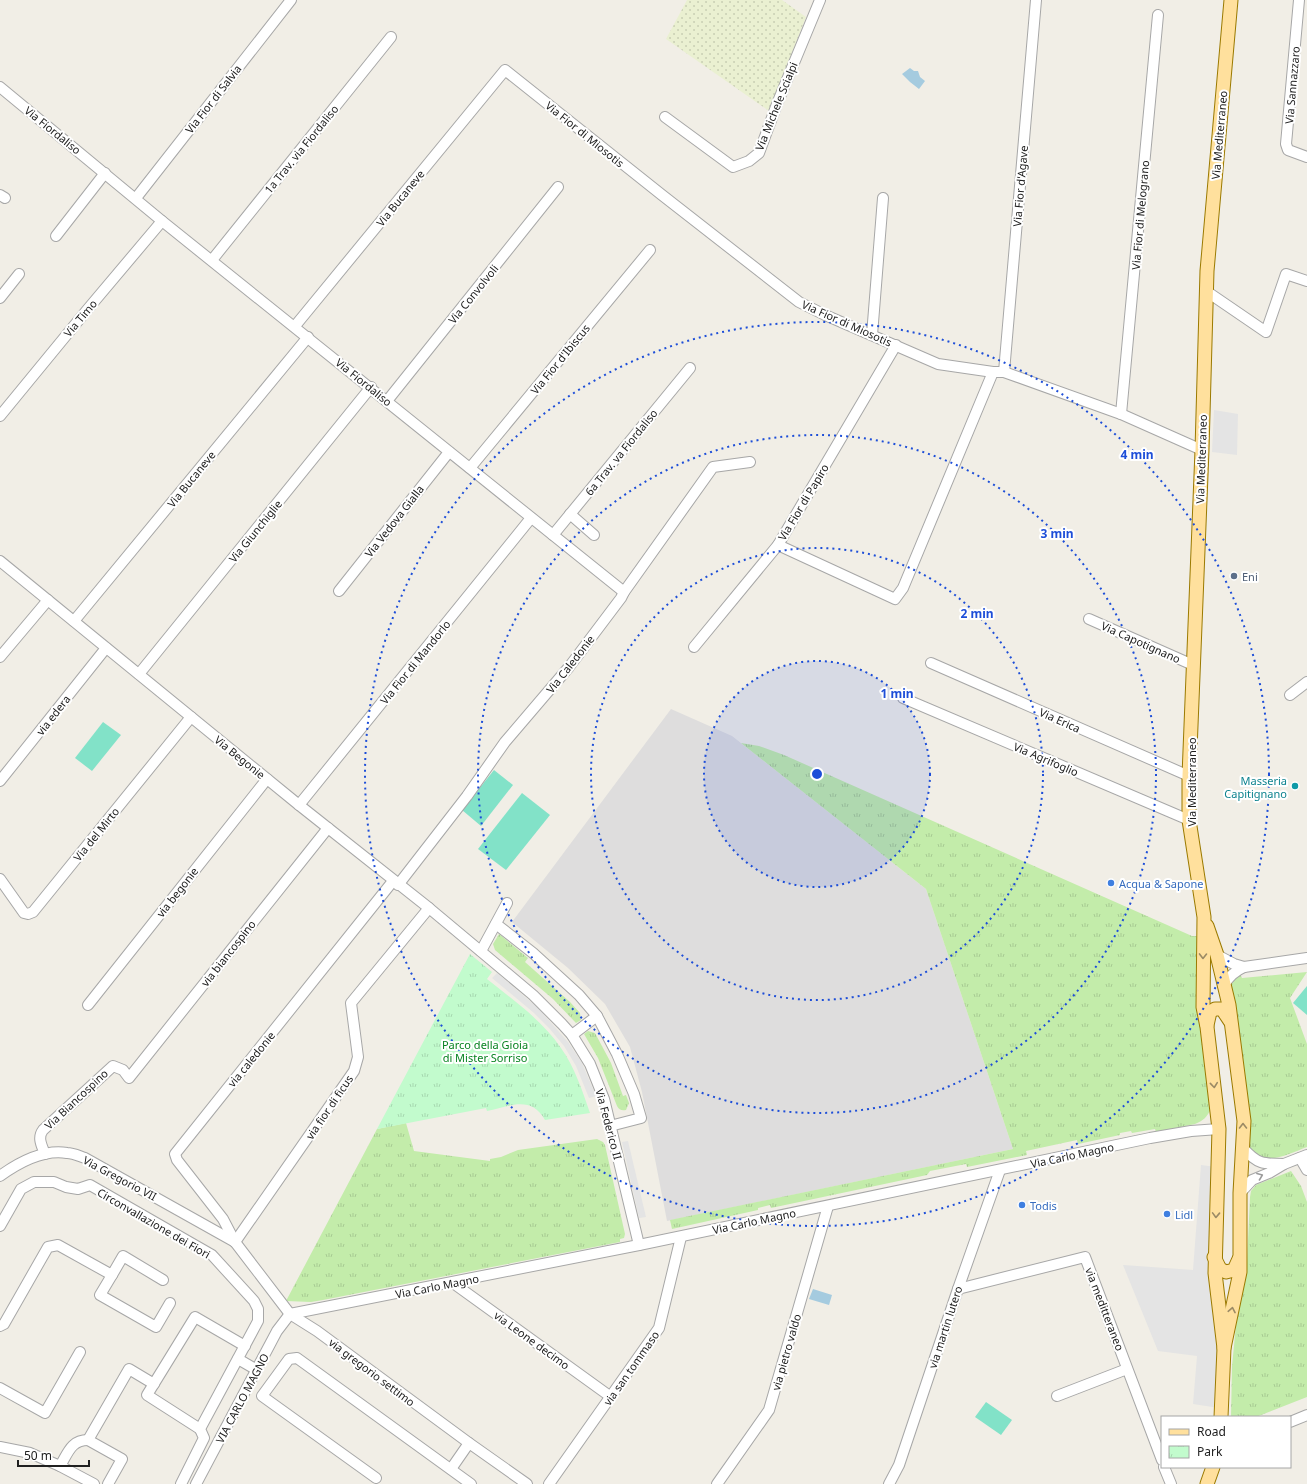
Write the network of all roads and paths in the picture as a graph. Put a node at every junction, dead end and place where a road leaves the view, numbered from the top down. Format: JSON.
{"nodes":[{"id":1,"x":291,"y":0,"type":"edge"},
{"id":2,"x":820,"y":0,"type":"edge"},
{"id":3,"x":1036,"y":0,"type":"edge"},
{"id":4,"x":1231,"y":0,"type":"edge"},
{"id":5,"x":1299,"y":0,"type":"edge"},
{"id":6,"x":1158,"y":15,"type":"dead end"},
{"id":7,"x":391,"y":37,"type":"dead end"},
{"id":8,"x":505,"y":70,"type":"joint"},
{"id":9,"x":0,"y":87,"type":"edge"},
{"id":10,"x":665,"y":117,"type":"dead end"},
{"id":11,"x":1307,"y":158,"type":"edge"},
{"id":12,"x":105,"y":173,"type":"junction"},
{"id":13,"x":558,"y":187,"type":"dead end"},
{"id":14,"x":136,"y":198,"type":"junction"},
{"id":15,"x":883,"y":198,"type":"dead end"},
{"id":16,"x":162,"y":221,"type":"junction"},
{"id":17,"x":56,"y":236,"type":"dead end"},
{"id":18,"x":650,"y":250,"type":"dead end"},
{"id":19,"x":212,"y":260,"type":"junction"},
{"id":20,"x":20,"y":274,"type":"dead end"},
{"id":21,"x":1307,"y":281,"type":"edge"},
{"id":22,"x":1206,"y":291,"type":"junction"},
{"id":23,"x":0,"y":298,"type":"edge"},
{"id":24,"x":295,"y":326,"type":"junction"},
{"id":25,"x":872,"y":335,"type":"junction"},
{"id":26,"x":308,"y":337,"type":"junction"},
{"id":27,"x":896,"y":345,"type":"junction"},
{"id":28,"x":690,"y":368,"type":"dead end"},
{"id":29,"x":994,"y":372,"type":"junction"},
{"id":30,"x":1004,"y":372,"type":"junction"},
{"id":31,"x":371,"y":387,"type":"junction"},
{"id":32,"x":387,"y":401,"type":"junction"},
{"id":33,"x":1121,"y":414,"type":"junction"},
{"id":34,"x":0,"y":416,"type":"edge"},
{"id":35,"x":1202,"y":450,"type":"junction"},
{"id":36,"x":449,"y":452,"type":"junction"},
{"id":37,"x":750,"y":462,"type":"dead end"},
{"id":38,"x":470,"y":468,"type":"junction"},
{"id":39,"x":570,"y":514,"type":"junction"},
{"id":40,"x":531,"y":518,"type":"junction"},
{"id":41,"x":553,"y":535,"type":"junction"},
{"id":42,"x":594,"y":535,"type":"dead end"},
{"id":43,"x":778,"y":545,"type":"junction"},
{"id":44,"x":0,"y":561,"type":"edge"},
{"id":45,"x":339,"y":591,"type":"dead end"},
{"id":46,"x":624,"y":592,"type":"junction"},
{"id":47,"x":48,"y":600,"type":"junction"},
{"id":48,"x":1089,"y":619,"type":"dead end"},
{"id":49,"x":74,"y":621,"type":"junction"},
{"id":50,"x":694,"y":647,"type":"dead end"},
{"id":51,"x":106,"y":648,"type":"junction"},
{"id":52,"x":0,"y":657,"type":"edge"},
{"id":53,"x":931,"y":663,"type":"dead end"},
{"id":54,"x":1193,"y":665,"type":"junction"},
{"id":55,"x":139,"y":674,"type":"junction"},
{"id":56,"x":1307,"y":682,"type":"edge"},
{"id":57,"x":1290,"y":694,"type":"dead end"},
{"id":58,"x":903,"y":698,"type":"dead end"},
{"id":59,"x":191,"y":717,"type":"junction"},
{"id":60,"x":1189,"y":776,"type":"junction"},
{"id":61,"x":267,"y":779,"type":"junction"},
{"id":62,"x":0,"y":782,"type":"edge"},
{"id":63,"x":299,"y":805,"type":"junction"},
{"id":64,"x":1189,"y":820,"type":"junction"},
{"id":65,"x":328,"y":828,"type":"junction"},
{"id":66,"x":0,"y":880,"type":"edge"},
{"id":67,"x":396,"y":883,"type":"junction"},
{"id":68,"x":507,"y":903,"type":"dead end"},
{"id":69,"x":429,"y":908,"type":"junction"},
{"id":70,"x":1204,"y":917,"type":"junction"},
{"id":71,"x":496,"y":924,"type":"junction"},
{"id":72,"x":481,"y":951,"type":"junction"},
{"id":73,"x":1216,"y":955,"type":"junction"},
{"id":74,"x":1307,"y":958,"type":"edge"},
{"id":75,"x":1244,"y":966,"type":"junction"},
{"id":76,"x":1224,"y":985,"type":"junction"},
{"id":77,"x":88,"y":1005,"type":"dead end"},
{"id":78,"x":597,"y":1016,"type":"junction"},
{"id":79,"x":1230,"y":1020,"type":"junction"},
{"id":80,"x":1207,"y":1027,"type":"junction"},
{"id":81,"x":572,"y":1035,"type":"junction"},
{"id":82,"x":129,"y":1078,"type":"joint"},
{"id":83,"x":610,"y":1126,"type":"junction"},
{"id":84,"x":1219,"y":1129,"type":"junction"},
{"id":85,"x":1243,"y":1148,"type":"junction"},
{"id":86,"x":46,"y":1154,"type":"junction"},
{"id":87,"x":1304,"y":1156,"type":"edge"},
{"id":88,"x":1284,"y":1164,"type":"junction"},
{"id":89,"x":1000,"y":1170,"type":"junction"},
{"id":90,"x":1307,"y":1170,"type":"edge"},
{"id":91,"x":0,"y":1176,"type":"edge"},
{"id":92,"x":1240,"y":1193,"type":"junction"},
{"id":93,"x":828,"y":1206,"type":"junction"},
{"id":94,"x":0,"y":1226,"type":"edge"},
{"id":95,"x":681,"y":1237,"type":"junction"},
{"id":96,"x":235,"y":1242,"type":"junction"},
{"id":97,"x":639,"y":1246,"type":"junction"},
{"id":98,"x":1214,"y":1257,"type":"junction"},
{"id":99,"x":1239,"y":1259,"type":"junction"},
{"id":100,"x":112,"y":1275,"type":"junction"},
{"id":101,"x":163,"y":1280,"type":"dead end"},
{"id":102,"x":453,"y":1283,"type":"junction"},
{"id":103,"x":958,"y":1289,"type":"junction"},
{"id":104,"x":170,"y":1303,"type":"dead end"},
{"id":105,"x":290,"y":1314,"type":"junction"},
{"id":106,"x":0,"y":1326,"type":"edge"},
{"id":107,"x":245,"y":1346,"type":"junction"},
{"id":108,"x":1224,"y":1348,"type":"junction"},
{"id":109,"x":80,"y":1352,"type":"dead end"},
{"id":110,"x":238,"y":1359,"type":"junction"},
{"id":111,"x":1127,"y":1369,"type":"junction"},
{"id":112,"x":257,"y":1370,"type":"junction"},
{"id":113,"x":154,"y":1384,"type":"junction"},
{"id":114,"x":248,"y":1387,"type":"junction"},
{"id":115,"x":0,"y":1388,"type":"edge"},
{"id":116,"x":262,"y":1396,"type":"junction"},
{"id":117,"x":1057,"y":1396,"type":"dead end"},
{"id":118,"x":611,"y":1397,"type":"junction"},
{"id":119,"x":1307,"y":1415,"type":"edge"},
{"id":120,"x":1220,"y":1416,"type":"edge"},
{"id":121,"x":1291,"y":1422,"type":"edge"},
{"id":122,"x":200,"y":1429,"type":"junction"},
{"id":123,"x":88,"y":1440,"type":"junction"},
{"id":124,"x":469,"y":1444,"type":"junction"},
{"id":125,"x":0,"y":1447,"type":"edge"},
{"id":126,"x":1161,"y":1457,"type":"edge"},
{"id":127,"x":60,"y":1466,"type":"junction"},
{"id":128,"x":1164,"y":1468,"type":"edge"},
{"id":129,"x":1212,"y":1468,"type":"edge"},
{"id":130,"x":451,"y":1469,"type":"junction"},
{"id":131,"x":376,"y":1478,"type":"dead end"},
{"id":132,"x":201,"y":1482,"type":"edge"},
{"id":133,"x":94,"y":1484,"type":"edge"},
{"id":134,"x":108,"y":1484,"type":"edge"},
{"id":135,"x":182,"y":1484,"type":"edge"},
{"id":136,"x":471,"y":1484,"type":"edge"},
{"id":137,"x":527,"y":1484,"type":"edge"},
{"id":138,"x":549,"y":1484,"type":"edge"},
{"id":139,"x":716,"y":1484,"type":"edge"},
{"id":140,"x":889,"y":1484,"type":"edge"},
{"id":141,"x":1171,"y":1484,"type":"edge"},
{"id":142,"x":1208,"y":1484,"type":"edge"}],
"edges":[{"from":1,"to":14,"type":"street","name":"Via Fior di Salvia"},
{"from":2,"to":10,"type":"street","name":"Via Michele Scialpi"},
{"from":3,"to":30,"type":"street","name":"Via Fior d'Agave"},
{"from":4,"to":22,"type":"main road","name":"Via Mediterraneo"},
{"from":5,"to":11,"type":"street","name":"Via Sannazzaro"},
{"from":6,"to":33,"type":"street","name":"Via Fior di Melograno"},
{"from":7,"to":19,"type":"street","name":"1a Trav. via Fiordaliso"},
{"from":8,"to":24,"type":"street","name":"Via Bucaneve"},
{"from":8,"to":25,"type":"street","name":"Via Fior di Miosotis"},
{"from":9,"to":12,"type":"street","name":"Via Fiordaliso"},
{"from":12,"to":14,"type":"street","name":"Via Fiordaliso"},
{"from":12,"to":17,"type":"street"},
{"from":13,"to":32,"type":"street","name":"Via Convolvoli"},
{"from":14,"to":16,"type":"street","name":"Via Fiordaliso"},
{"from":15,"to":25,"type":"street"},
{"from":16,"to":19,"type":"street","name":"Via Fiordaliso"},
{"from":16,"to":34,"type":"street","name":"Via Timo"},
{"from":18,"to":38,"type":"street","name":"Via Fior d'Ibiscus"},
{"from":19,"to":24,"type":"street","name":"Via Fiordaliso"},
{"from":20,"to":23,"type":"street"},
{"from":21,"to":22,"type":"street"},
{"from":22,"to":35,"type":"main road","name":"Via Mediterraneo"},
{"from":24,"to":26,"type":"street","name":"Via Fiordaliso"},
{"from":25,"to":27,"type":"street","name":"Via Fior di Miosotis"},
{"from":26,"to":31,"type":"street","name":"Via Fiordaliso"},
{"from":26,"to":49,"type":"street","name":"Via Bucaneve"},
{"from":27,"to":29,"type":"street","name":"Via Fior di Miosotis"},
{"from":27,"to":43,"type":"street","name":"Via Fior di Papiro"},
{"from":28,"to":39,"type":"street","name":"6a Trav. va Fiordaliso"},
{"from":29,"to":30,"type":"street","name":"Via Fior di Miosotis"},
{"from":29,"to":43,"type":"street"},
{"from":30,"to":33,"type":"street","name":"Via Fior di Miosotis"},
{"from":31,"to":32,"type":"street","name":"Via Fiordaliso"},
{"from":31,"to":55,"type":"street","name":"Via Giunchiglie"},
{"from":32,"to":36,"type":"street","name":"Via Fiordaliso"},
{"from":33,"to":35,"type":"street","name":"Via Fior di Miosotis"},
{"from":35,"to":54,"type":"main road","name":"Via Mediterraneo"},
{"from":36,"to":38,"type":"street","name":"Via Fiordaliso"},
{"from":36,"to":45,"type":"street","name":"Via Vedova Gialla"},
{"from":37,"to":46,"type":"street","name":"Via Caledonie"},
{"from":38,"to":40,"type":"street","name":"Via Fiordaliso"},
{"from":39,"to":41,"type":"street","name":"6a Trav. va Fiordaliso"},
{"from":39,"to":42,"type":"street"},
{"from":40,"to":41,"type":"street","name":"Via Fiordaliso"},
{"from":40,"to":63,"type":"street","name":"Via Fior di Mandorlo"},
{"from":41,"to":46,"type":"street","name":"Via Fiordaliso"},
{"from":43,"to":50,"type":"street","name":"Via Fior di Papiro"},
{"from":44,"to":47,"type":"street","name":"Via Begonie"},
{"from":46,"to":67,"type":"street","name":"Via Caledonie"},
{"from":47,"to":49,"type":"street","name":"Via Begonie"},
{"from":47,"to":52,"type":"street"},
{"from":48,"to":54,"type":"street","name":"Via Capotignano"},
{"from":49,"to":51,"type":"street","name":"Via Begonie"},
{"from":51,"to":55,"type":"street","name":"Via Begonie"},
{"from":51,"to":62,"type":"street","name":"via edera"},
{"from":53,"to":60,"type":"street","name":"Via Erica"},
{"from":54,"to":60,"type":"main road","name":"Via Mediterraneo"},
{"from":55,"to":59,"type":"street","name":"Via Begonie"},
{"from":56,"to":57,"type":"street"},
{"from":58,"to":64,"type":"street","name":"Via Agrifoglio"},
{"from":59,"to":61,"type":"street","name":"Via Begonie"},
{"from":59,"to":66,"type":"street","name":"Via del Mirto"},
{"from":60,"to":64,"type":"main road","name":"Via Mediterraneo"},
{"from":61,"to":63,"type":"street","name":"Via Begonie"},
{"from":61,"to":77,"type":"street","name":"via begonie"},
{"from":63,"to":65,"type":"street","name":"Via Begonie"},
{"from":64,"to":70,"type":"main road","name":"Via Mediterraneo"},
{"from":65,"to":67,"type":"street","name":"Via Begonie"},
{"from":65,"to":82,"type":"street","name":"via biancospino"},
{"from":67,"to":69,"type":"street","name":"Via Begonie"},
{"from":67,"to":96,"type":"street","name":"via caledonie"},
{"from":68,"to":71,"type":"street"},
{"from":69,"to":72,"type":"street","name":"Via Begonie"},
{"from":69,"to":96,"type":"street","name":"via fior di ficus"},
{"from":70,"to":73,"type":"main road"},
{"from":70,"to":80,"type":"main road","one_way":true},
{"from":71,"to":72,"type":"street"},
{"from":71,"to":78,"type":"street"},
{"from":72,"to":81,"type":"street","name":"Via Federico II"},
{"from":73,"to":75,"type":"street"},
{"from":73,"to":76,"type":"main road"},
{"from":74,"to":75,"type":"street"},
{"from":75,"to":76,"type":"street"},
{"from":76,"to":79,"type":"main road"},
{"from":78,"to":81,"type":"street"},
{"from":78,"to":83,"type":"street"},
{"from":79,"to":80,"type":"main road"},
{"from":85,"to":79,"type":"main road","one_way":true},
{"from":80,"to":84,"type":"main road","one_way":true},
{"from":81,"to":83,"type":"street","name":"Via Federico II"},
{"from":82,"to":86,"type":"street","name":"Via Biancospino"},
{"from":83,"to":97,"type":"street","name":"Via Federico II"},
{"from":84,"to":89,"type":"street","name":"Via Carlo Magno"},
{"from":84,"to":98,"type":"main road","one_way":true},
{"from":85,"to":88,"type":"street"},
{"from":85,"to":92,"type":"main road"},
{"from":86,"to":91,"type":"street","name":"Via Gregorio VII"},
{"from":86,"to":96,"type":"street","name":"Via Gregorio VII"},
{"from":87,"to":88,"type":"street"},
{"from":87,"to":90,"type":"street"},
{"from":92,"to":88,"type":"street","one_way":true},
{"from":89,"to":93,"type":"street","name":"Via Carlo Magno"},
{"from":89,"to":103,"type":"street","name":"via martin lutero"},
{"from":92,"to":99,"type":"main road"},
{"from":93,"to":95,"type":"street","name":"Via Carlo Magno"},
{"from":93,"to":139,"type":"street","name":"via pietro valdo"},
{"from":94,"to":107,"type":"street","name":"Circonvallazione dei Fiori"},
{"from":95,"to":97,"type":"street","name":"Via Carlo Magno"},
{"from":95,"to":118,"type":"street","name":"via san tommaso"},
{"from":96,"to":105,"type":"street","name":"via gregorio settimo"},
{"from":97,"to":102,"type":"street","name":"Via Carlo Magno"},
{"from":98,"to":99,"type":"main road"},
{"from":98,"to":108,"type":"main road"},
{"from":108,"to":99,"type":"main road","one_way":true},
{"from":100,"to":101,"type":"street"},
{"from":100,"to":104,"type":"street"},
{"from":100,"to":106,"type":"street"},
{"from":102,"to":105,"type":"street","name":"Via Carlo Magno"},
{"from":102,"to":118,"type":"street","name":"via Leone decimo"},
{"from":103,"to":111,"type":"street","name":"via meditteraneo"},
{"from":103,"to":140,"type":"street","name":"via martin lutero"},
{"from":105,"to":112,"type":"street","name":"VIA CARLO MAGNO"},
{"from":105,"to":124,"type":"street","name":"via gregorio settimo"},
{"from":107,"to":110,"type":"street","name":"Circonvallazione dei Fiori"},
{"from":107,"to":113,"type":"street","name":"Via Carlo Magno"},
{"from":108,"to":120,"type":"main road"},
{"from":109,"to":115,"type":"street"},
{"from":110,"to":112,"type":"street","name":"Via Carlo Magno"},
{"from":110,"to":122,"type":"street","name":"Circonvallazione dei Fiori"},
{"from":111,"to":117,"type":"street"},
{"from":111,"to":126,"type":"street","name":"via meditteraneo"},
{"from":112,"to":114,"type":"street","name":"VIA CARLO MAGNO"},
{"from":113,"to":122,"type":"street","name":"Via Carlo Magno"},
{"from":113,"to":123,"type":"street"},
{"from":114,"to":116,"type":"street"},
{"from":114,"to":132,"type":"street","name":"VIA CARLO MAGNO"},
{"from":116,"to":130,"type":"street"},
{"from":116,"to":131,"type":"street"},
{"from":118,"to":138,"type":"street","name":"via san tommaso"},
{"from":119,"to":121,"type":"street"},
{"from":122,"to":135,"type":"street","name":"Circonvallazione dei Fiori"},
{"from":123,"to":127,"type":"street"},
{"from":123,"to":134,"type":"street"},
{"from":124,"to":130,"type":"street"},
{"from":124,"to":137,"type":"street","name":"via gregorio settimo"},
{"from":125,"to":127,"type":"street"},
{"from":127,"to":133,"type":"street"},
{"from":128,"to":141,"type":"street"},
{"from":129,"to":142,"type":"main road"},
{"from":130,"to":136,"type":"street"}]}
